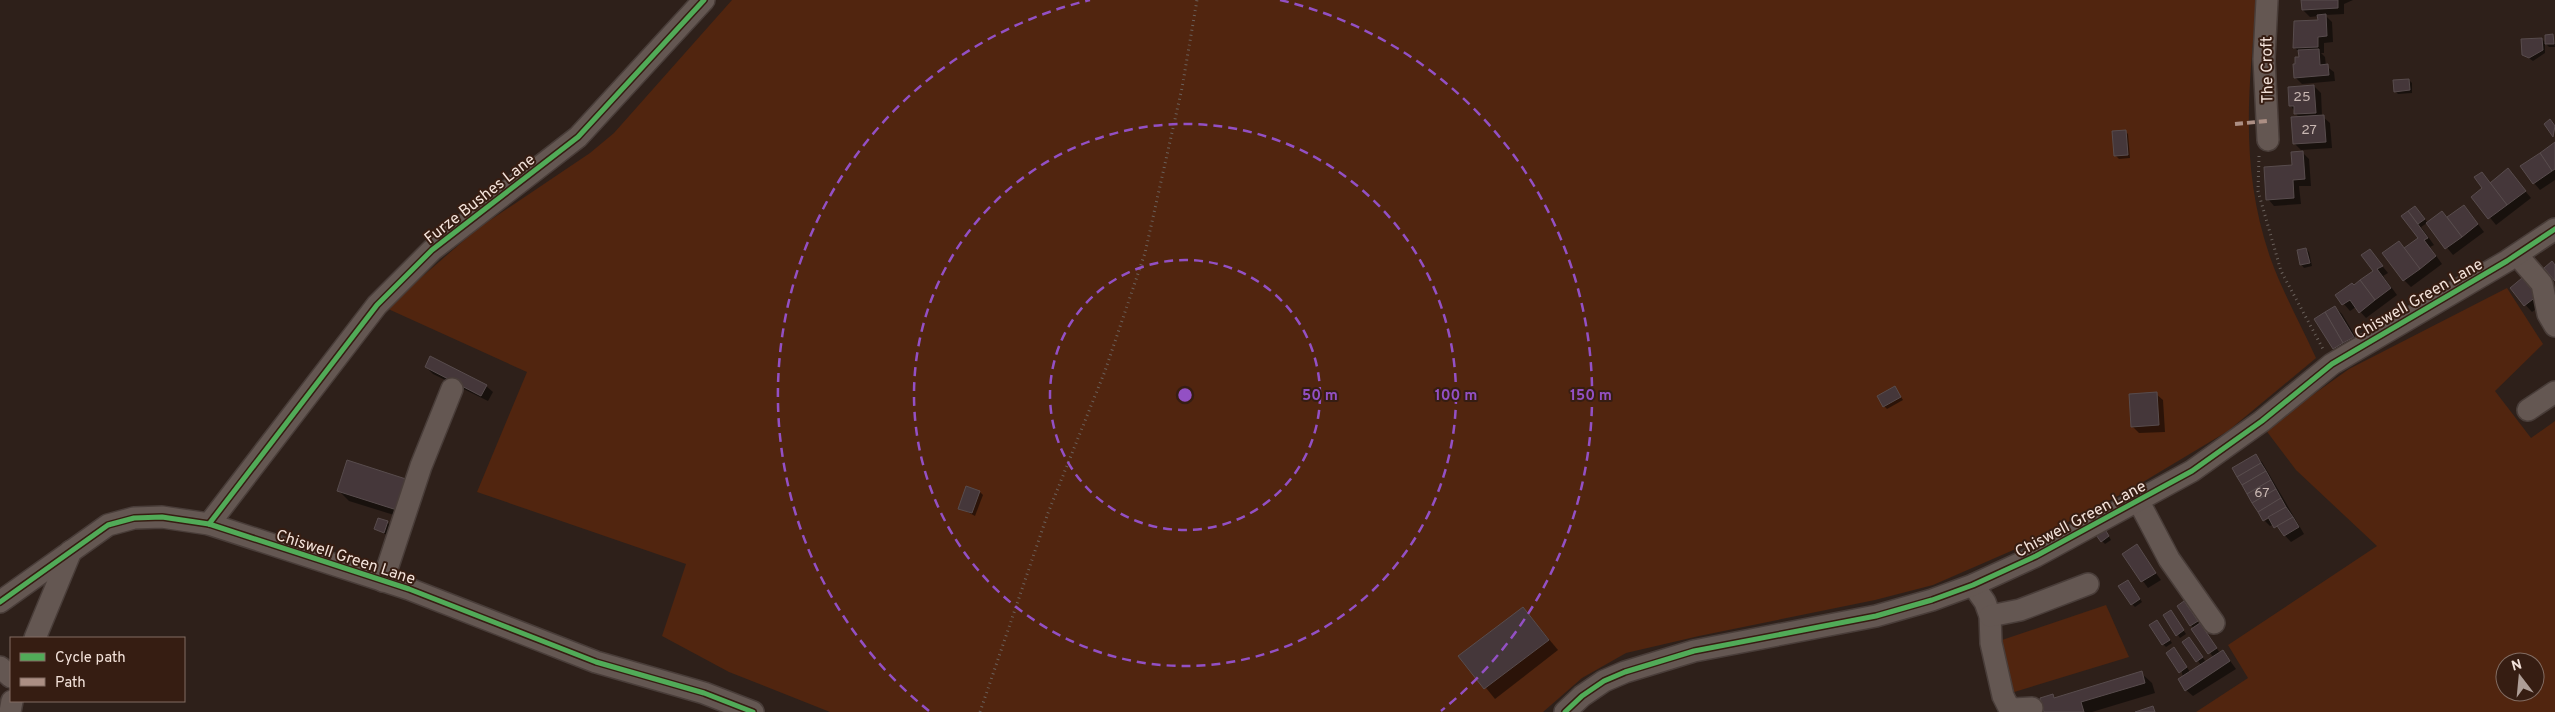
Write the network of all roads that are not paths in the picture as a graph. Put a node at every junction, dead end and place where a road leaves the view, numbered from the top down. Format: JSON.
{"nodes":[{"id":1,"x":704,"y":0,"type":"edge"},
{"id":2,"x":2267,"y":0,"type":"edge"},
{"id":3,"x":2268,"y":140,"type":"road end"},
{"id":4,"x":2555,"y":229,"type":"edge"},
{"id":5,"x":2517,"y":255,"type":"junction"},
{"id":6,"x":2555,"y":326,"type":"edge"},
{"id":7,"x":452,"y":389,"type":"dead end"},
{"id":8,"x":2555,"y":392,"type":"edge"},
{"id":9,"x":2528,"y":410,"type":"dead end"},
{"id":10,"x":2139,"y":502,"type":"junction"},
{"id":11,"x":210,"y":524,"type":"junction"},
{"id":12,"x":72,"y":550,"type":"junction"},
{"id":13,"x":383,"y":581,"type":"junction"},
{"id":14,"x":2088,"y":584,"type":"dead end"},
{"id":15,"x":1973,"y":585,"type":"junction"},
{"id":16,"x":0,"y":602,"type":"edge"},
{"id":17,"x":1990,"y":616,"type":"junction"},
{"id":18,"x":2214,"y":623,"type":"dead end"},
{"id":19,"x":35,"y":637,"type":"edge"},
{"id":20,"x":0,"y":667,"type":"edge"},
{"id":21,"x":10,"y":676,"type":"edge"},
{"id":22,"x":2032,"y":708,"type":"dead end"},
{"id":23,"x":753,"y":712,"type":"edge"},
{"id":24,"x":1565,"y":712,"type":"edge"}],
"edges":[{"from":1,"to":11,"type":"street","name":"Furze Bushes Lane"},
{"from":2,"to":3,"type":"street","name":"The Croft"},
{"from":4,"to":5,"type":"street","name":"Chiswell Green Lane"},
{"from":5,"to":6,"type":"street"},
{"from":5,"to":10,"type":"street","name":"Chiswell Green Lane"},
{"from":7,"to":13,"type":"street"},
{"from":8,"to":9,"type":"street"},
{"from":10,"to":15,"type":"street","name":"Chiswell Green Lane"},
{"from":10,"to":18,"type":"street"},
{"from":11,"to":12,"type":"street","name":"Chiswell Green Lane"},
{"from":11,"to":13,"type":"street","name":"Chiswell Green Lane"},
{"from":12,"to":16,"type":"street","name":"Chiswell Green Lane"},
{"from":12,"to":19,"type":"street"},
{"from":13,"to":23,"type":"street","name":"Chiswell Green Lane"},
{"from":14,"to":17,"type":"street"},
{"from":15,"to":17,"type":"street"},
{"from":15,"to":24,"type":"street","name":"Chiswell Green Lane"},
{"from":17,"to":22,"type":"street"},
{"from":20,"to":21,"type":"street"}]}
